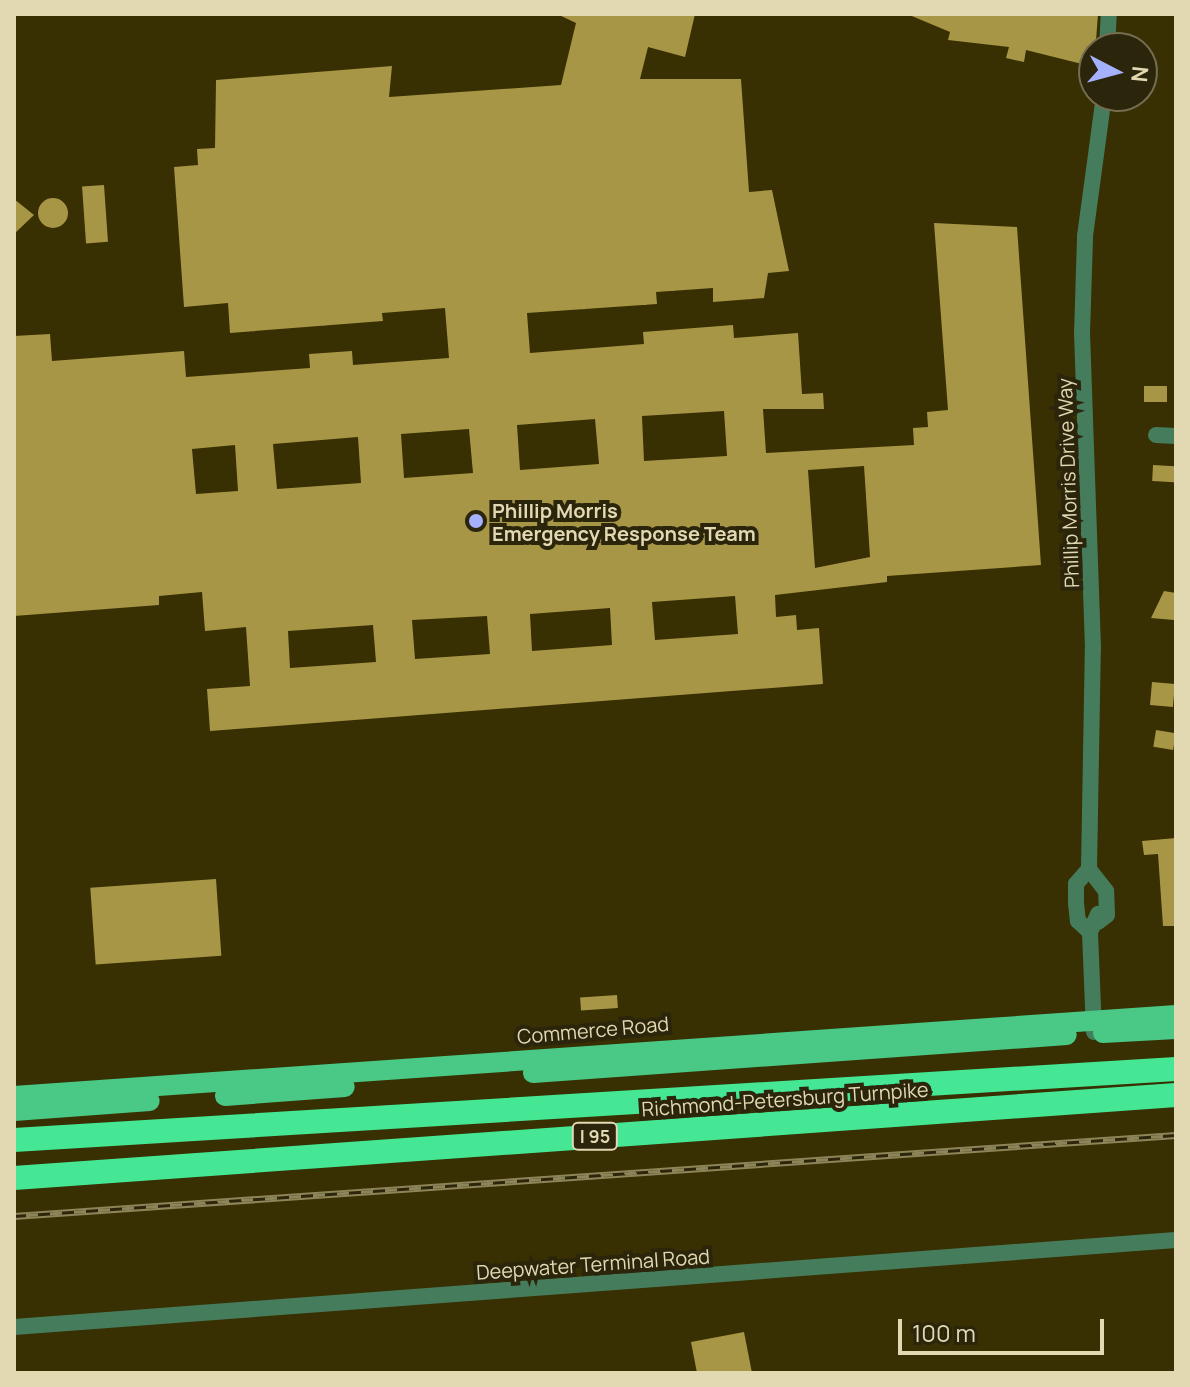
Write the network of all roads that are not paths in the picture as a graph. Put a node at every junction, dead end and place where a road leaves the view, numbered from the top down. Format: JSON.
{"nodes":[{"id":1,"x":1102,"y":112,"type":"edge"},
{"id":2,"x":1156,"y":435,"type":"dead end"},
{"id":3,"x":1176,"y":436,"type":"edge"},
{"id":4,"x":1093,"y":876,"type":"junction"},
{"id":5,"x":1094,"y":927,"type":"junction"},
{"id":6,"x":1176,"y":1015,"type":"edge"},
{"id":7,"x":1093,"y":1027,"type":"junction"},
{"id":8,"x":1176,"y":1029,"type":"edge"},
{"id":9,"x":1176,"y":1069,"type":"edge"},
{"id":10,"x":1176,"y":1095,"type":"edge"},
{"id":11,"x":14,"y":1096,"type":"edge"},
{"id":12,"x":14,"y":1111,"type":"edge"},
{"id":13,"x":14,"y":1140,"type":"edge"},
{"id":14,"x":14,"y":1181,"type":"edge"},
{"id":15,"x":1176,"y":1240,"type":"edge"},
{"id":16,"x":14,"y":1327,"type":"edge"}],
"edges":[{"from":1,"to":4,"type":"street","name":"Phillip Morris Drive Way"},
{"from":2,"to":3,"type":"street"},
{"from":4,"to":5,"type":"street","name":"Phillip Morris Drive Way"},
{"from":4,"to":5,"type":"street","name":"Phillip Morris Drive Way"},
{"from":5,"to":7,"type":"street","name":"Phillip Morris Drive Way"},
{"from":6,"to":7,"type":"main road","name":"Commerce Road"},
{"from":7,"to":8,"type":"main road","name":"Commerce Road"},
{"from":7,"to":11,"type":"main road","name":"Commerce Road"},
{"from":7,"to":12,"type":"main road","name":"Commerce Road"},
{"from":9,"to":13,"type":"highway","name":"Richmond-Petersburg Turnpike","number":"I 95"},
{"from":10,"to":14,"type":"highway","name":"Richmond-Petersburg Turnpike","number":"I 95"},
{"from":15,"to":16,"type":"street","name":"Deepwater Terminal Road"}]}
